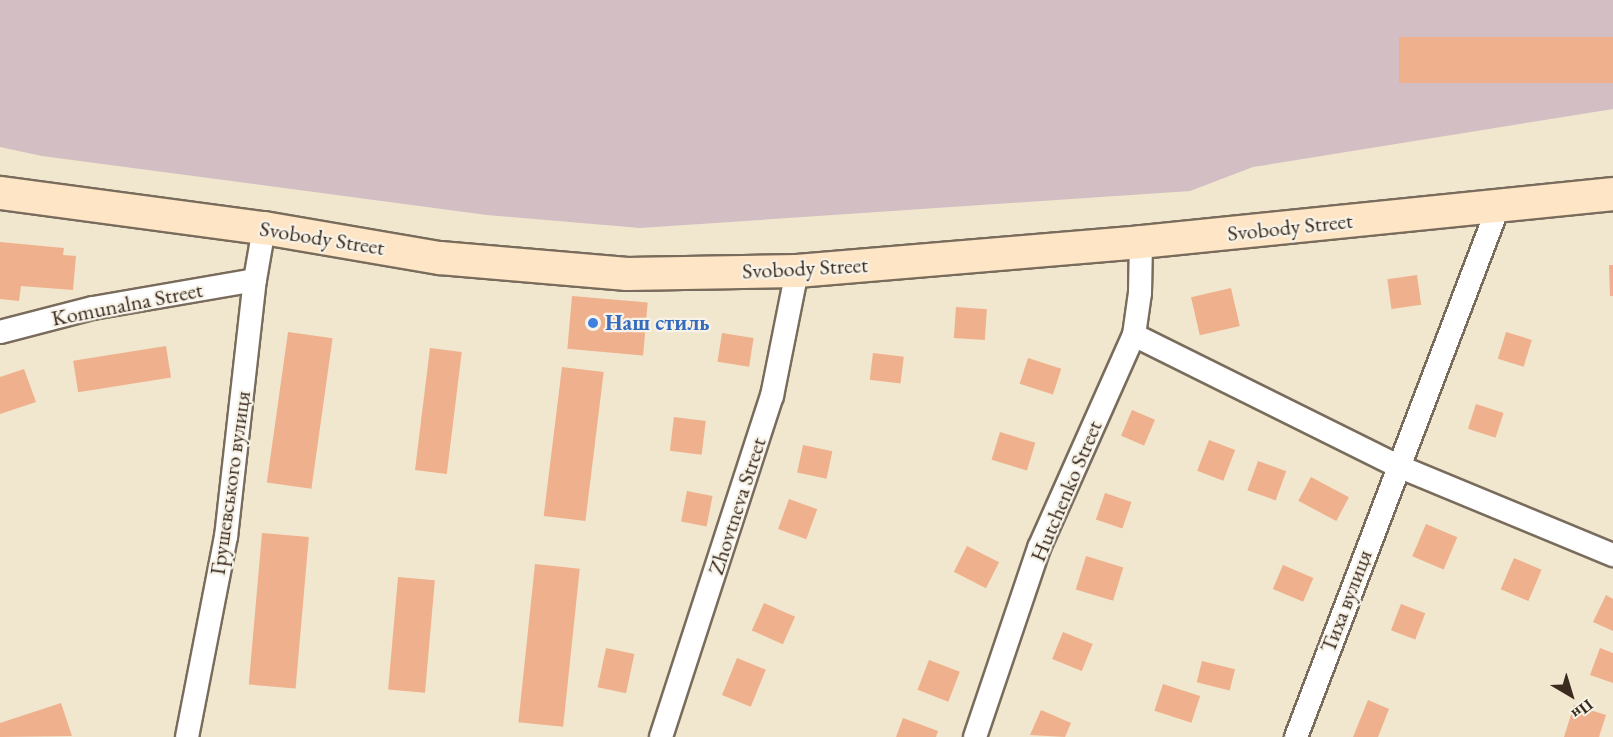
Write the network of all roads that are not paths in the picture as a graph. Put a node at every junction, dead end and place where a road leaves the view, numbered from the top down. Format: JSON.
{"nodes":[{"id":1,"x":0,"y":193,"type":"edge"},
{"id":2,"x":1613,"y":194,"type":"edge"},
{"id":3,"x":1499,"y":206,"type":"junction"},
{"id":4,"x":264,"y":228,"type":"junction"},
{"id":5,"x":1141,"y":242,"type":"junction"},
{"id":6,"x":797,"y":271,"type":"junction"},
{"id":7,"x":255,"y":279,"type":"junction"},
{"id":8,"x":0,"y":332,"type":"edge"},
{"id":9,"x":1134,"y":335,"type":"junction"},
{"id":10,"x":1398,"y":466,"type":"junction"},
{"id":11,"x":1613,"y":555,"type":"edge"},
{"id":12,"x":187,"y":737,"type":"edge"},
{"id":13,"x":661,"y":737,"type":"edge"},
{"id":14,"x":975,"y":737,"type":"edge"},
{"id":15,"x":1296,"y":737,"type":"edge"}],
"edges":[{"from":1,"to":4,"type":"main road","name":"Svobody Street"},
{"from":2,"to":3,"type":"main road","name":"Svobody Street"},
{"from":3,"to":5,"type":"main road","name":"Svobody Street"},
{"from":3,"to":10,"type":"street","name":"Тиха вулиця"},
{"from":4,"to":6,"type":"main road","name":"Svobody Street"},
{"from":4,"to":7,"type":"street","name":"Грушевського вулиця"},
{"from":5,"to":6,"type":"main road","name":"Svobody Street"},
{"from":5,"to":9,"type":"street","name":"Hutchenko Street"},
{"from":6,"to":13,"type":"street","name":"Zhovtneva Street"},
{"from":7,"to":8,"type":"street","name":"Komunalna Street"},
{"from":7,"to":12,"type":"street","name":"Грушевського вулиця"},
{"from":9,"to":10,"type":"street"},
{"from":9,"to":14,"type":"street","name":"Hutchenko Street"},
{"from":10,"to":11,"type":"street"},
{"from":10,"to":15,"type":"street","name":"Тиха вулиця"}]}
